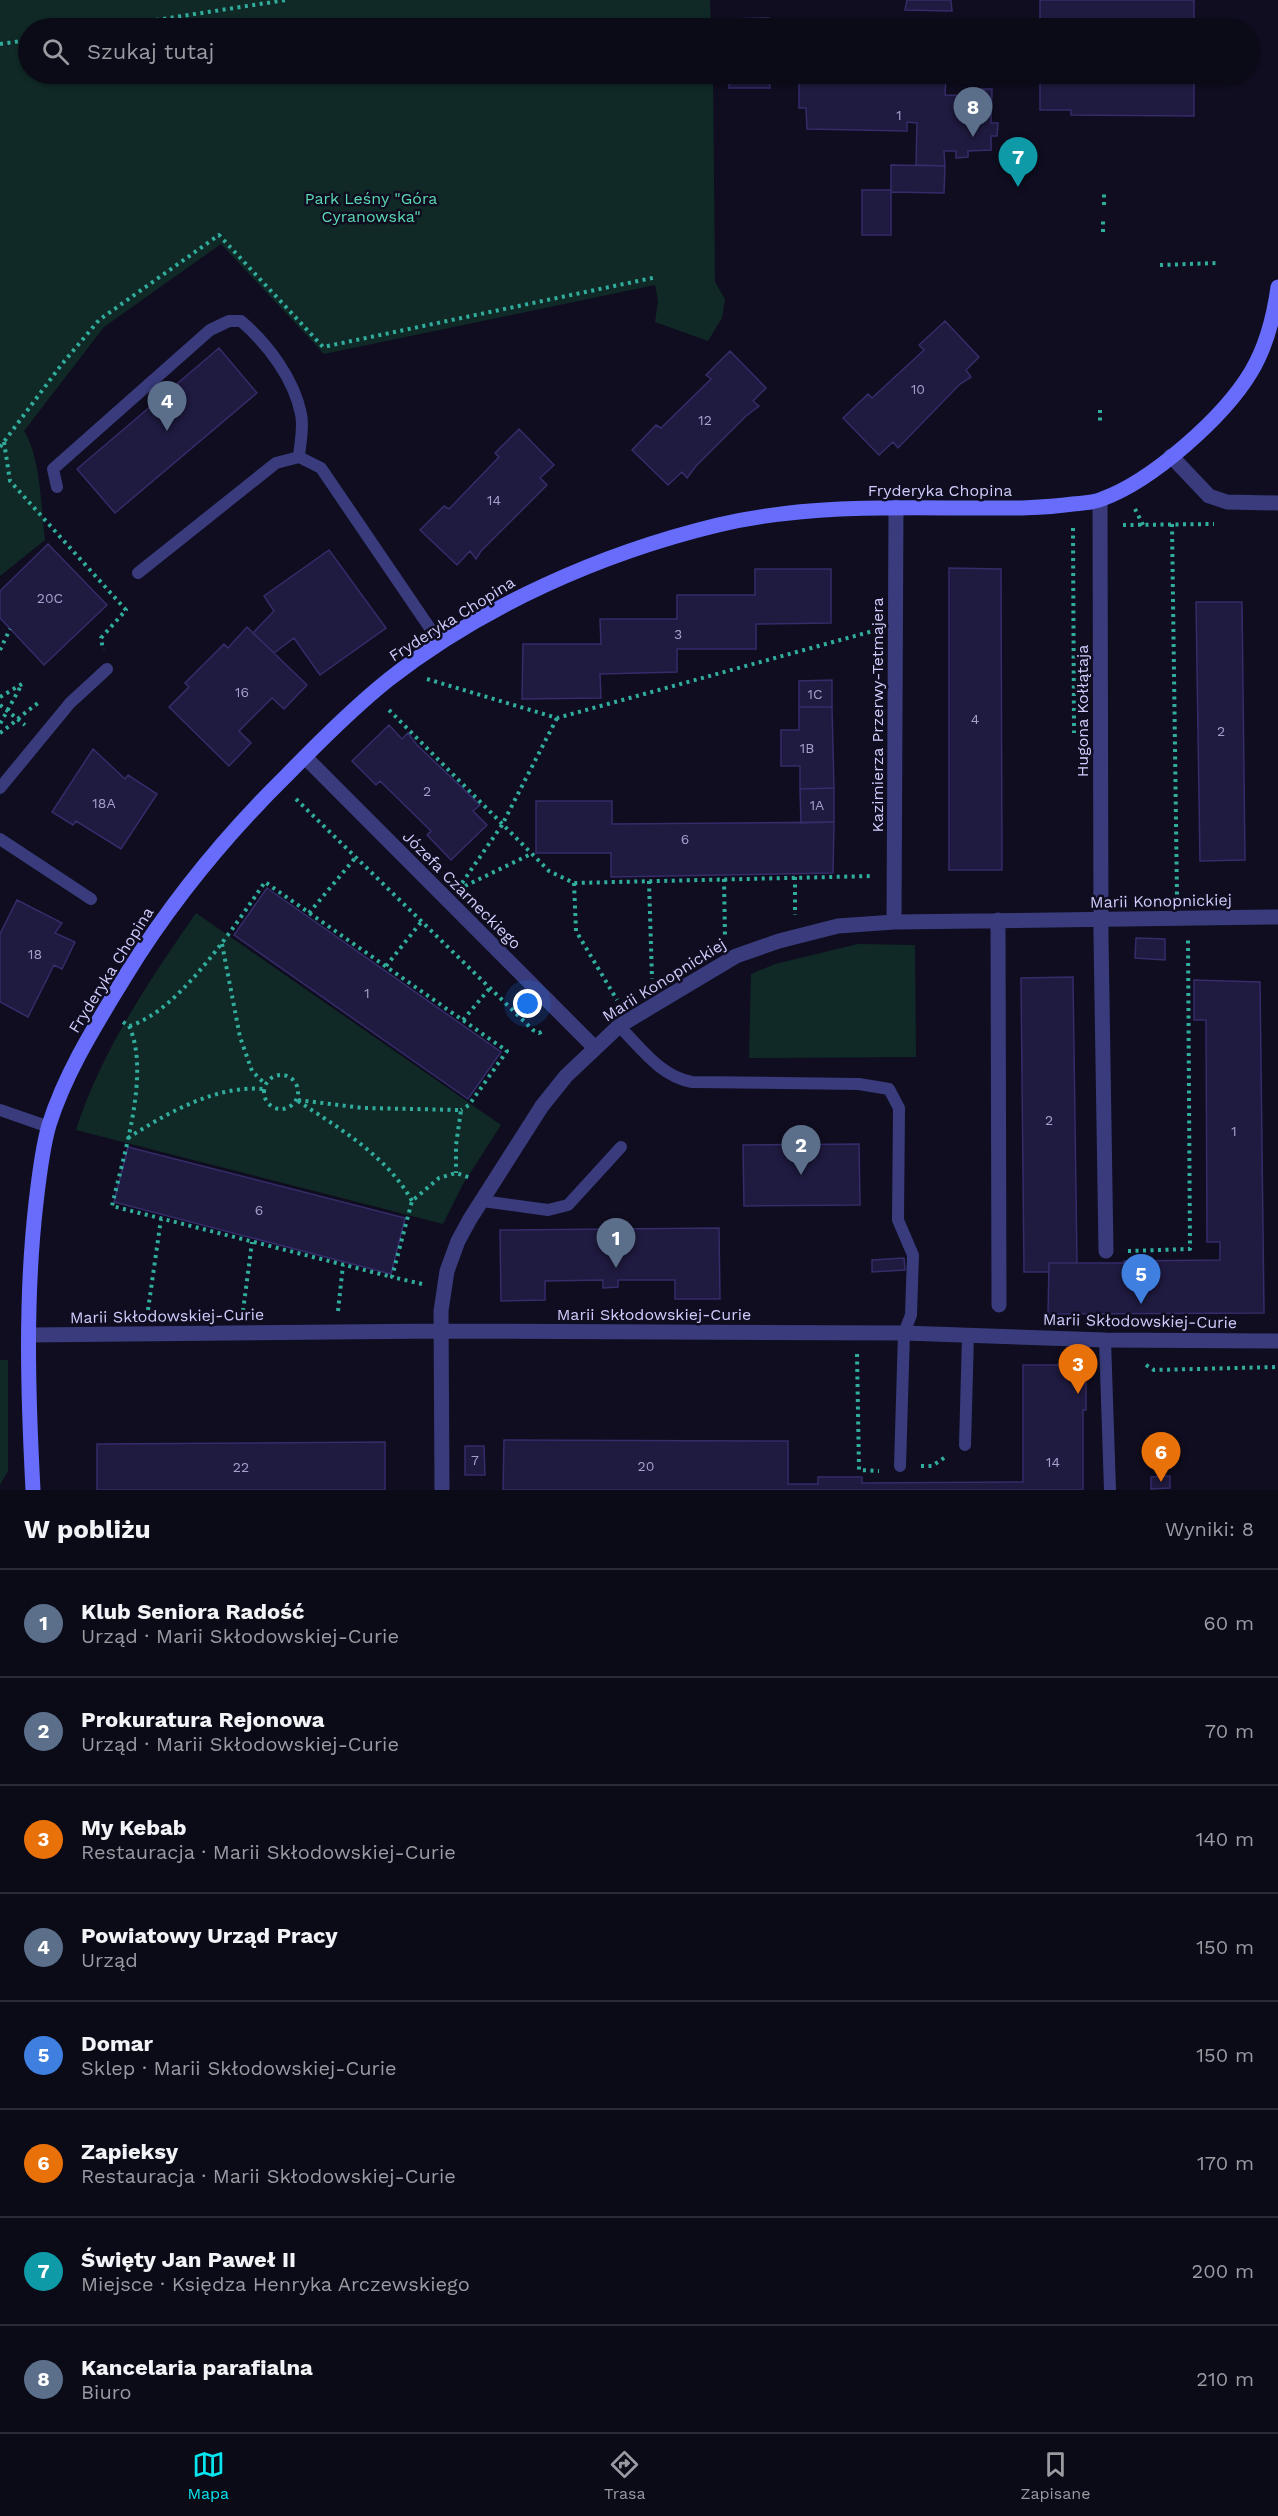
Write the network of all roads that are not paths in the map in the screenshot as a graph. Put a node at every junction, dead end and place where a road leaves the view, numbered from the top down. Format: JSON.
{"nodes":[{"id":1,"x":1278,"y":287,"type":"edge"},
{"id":2,"x":299,"y":456,"type":"junction"},
{"id":3,"x":1171,"y":456,"type":"junction"},
{"id":4,"x":57,"y":487,"type":"dead end"},
{"id":5,"x":1100,"y":501,"type":"junction"},
{"id":6,"x":1278,"y":503,"type":"edge"},
{"id":7,"x":896,"y":507,"type":"junction"},
{"id":8,"x":138,"y":573,"type":"dead end"},
{"id":9,"x":440,"y":643,"type":"junction"},
{"id":10,"x":107,"y":669,"type":"road end"},
{"id":11,"x":305,"y":757,"type":"junction"},
{"id":12,"x":0,"y":788,"type":"edge"},
{"id":13,"x":0,"y":839,"type":"edge"},
{"id":14,"x":91,"y":899,"type":"dead end"},
{"id":15,"x":1278,"y":917,"type":"edge"},
{"id":16,"x":998,"y":920,"type":"junction"},
{"id":17,"x":1101,"y":920,"type":"junction"},
{"id":18,"x":894,"y":922,"type":"junction"},
{"id":19,"x":619,"y":1026,"type":"junction"},
{"id":20,"x":595,"y":1048,"type":"junction"},
{"id":21,"x":0,"y":1110,"type":"edge"},
{"id":22,"x":49,"y":1127,"type":"junction"},
{"id":23,"x":621,"y":1147,"type":"dead end"},
{"id":24,"x":482,"y":1200,"type":"junction"},
{"id":25,"x":1106,"y":1251,"type":"road end"},
{"id":26,"x":999,"y":1305,"type":"dead end"},
{"id":27,"x":440,"y":1331,"type":"junction"},
{"id":28,"x":904,"y":1333,"type":"junction"},
{"id":29,"x":29,"y":1335,"type":"junction"},
{"id":30,"x":968,"y":1335,"type":"junction"},
{"id":31,"x":1105,"y":1340,"type":"junction"},
{"id":32,"x":1278,"y":1341,"type":"edge"},
{"id":33,"x":965,"y":1445,"type":"road end"},
{"id":34,"x":900,"y":1466,"type":"road end"},
{"id":35,"x":33,"y":1490,"type":"edge"},
{"id":36,"x":442,"y":1490,"type":"edge"},
{"id":37,"x":1110,"y":1490,"type":"edge"}],
"edges":[{"from":1,"to":3,"type":"street","name":"Fryderyka Chopina"},
{"from":2,"to":4,"type":"lane"},
{"from":2,"to":8,"type":"lane"},
{"from":2,"to":9,"type":"lane"},
{"from":3,"to":5,"type":"street","name":"Fryderyka Chopina"},
{"from":3,"to":6,"type":"street"},
{"from":5,"to":7,"type":"street","name":"Fryderyka Chopina"},
{"from":5,"to":17,"type":"street","name":"Hugona Kołłątaja"},
{"from":7,"to":9,"type":"street","name":"Fryderyka Chopina"},
{"from":7,"to":18,"type":"street","name":"Kazimierza Przerwy-Tetmajera"},
{"from":9,"to":11,"type":"street","name":"Fryderyka Chopina"},
{"from":10,"to":12,"type":"lane"},
{"from":11,"to":20,"type":"street","name":"Józefa Czarneckiego"},
{"from":11,"to":22,"type":"street","name":"Fryderyka Chopina"},
{"from":13,"to":14,"type":"lane"},
{"from":15,"to":17,"type":"street","name":"Marii Konopnickiej"},
{"from":16,"to":17,"type":"street","name":"Marii Konopnickiej"},
{"from":16,"to":18,"type":"street","name":"Marii Konopnickiej"},
{"from":16,"to":26,"type":"street"},
{"from":17,"to":25,"type":"street","name":"Hugona Kołłątaja"},
{"from":18,"to":19,"type":"street","name":"Marii Konopnickiej"},
{"from":19,"to":20,"type":"street","name":"Marii Konopnickiej"},
{"from":19,"to":28,"type":"lane"},
{"from":20,"to":24,"type":"street","name":"Marii Konopnickiej"},
{"from":21,"to":22,"type":"lane"},
{"from":22,"to":29,"type":"street","name":"Fryderyka Chopina"},
{"from":23,"to":24,"type":"lane"},
{"from":24,"to":27,"type":"street","name":"Marii Konopnickiej"},
{"from":27,"to":28,"type":"street","name":"Marii Skłodowskiej-Curie"},
{"from":27,"to":29,"type":"street","name":"Marii Skłodowskiej-Curie"},
{"from":27,"to":36,"type":"street","name":"Marii Konopnickiej"},
{"from":28,"to":30,"type":"street","name":"Marii Skłodowskiej-Curie"},
{"from":28,"to":34,"type":"lane"},
{"from":29,"to":35,"type":"street","name":"Fryderyka Chopina"},
{"from":30,"to":31,"type":"street","name":"Marii Skłodowskiej-Curie"},
{"from":30,"to":33,"type":"lane"},
{"from":31,"to":32,"type":"street","name":"Marii Skłodowskiej-Curie"},
{"from":31,"to":37,"type":"lane"}]}
